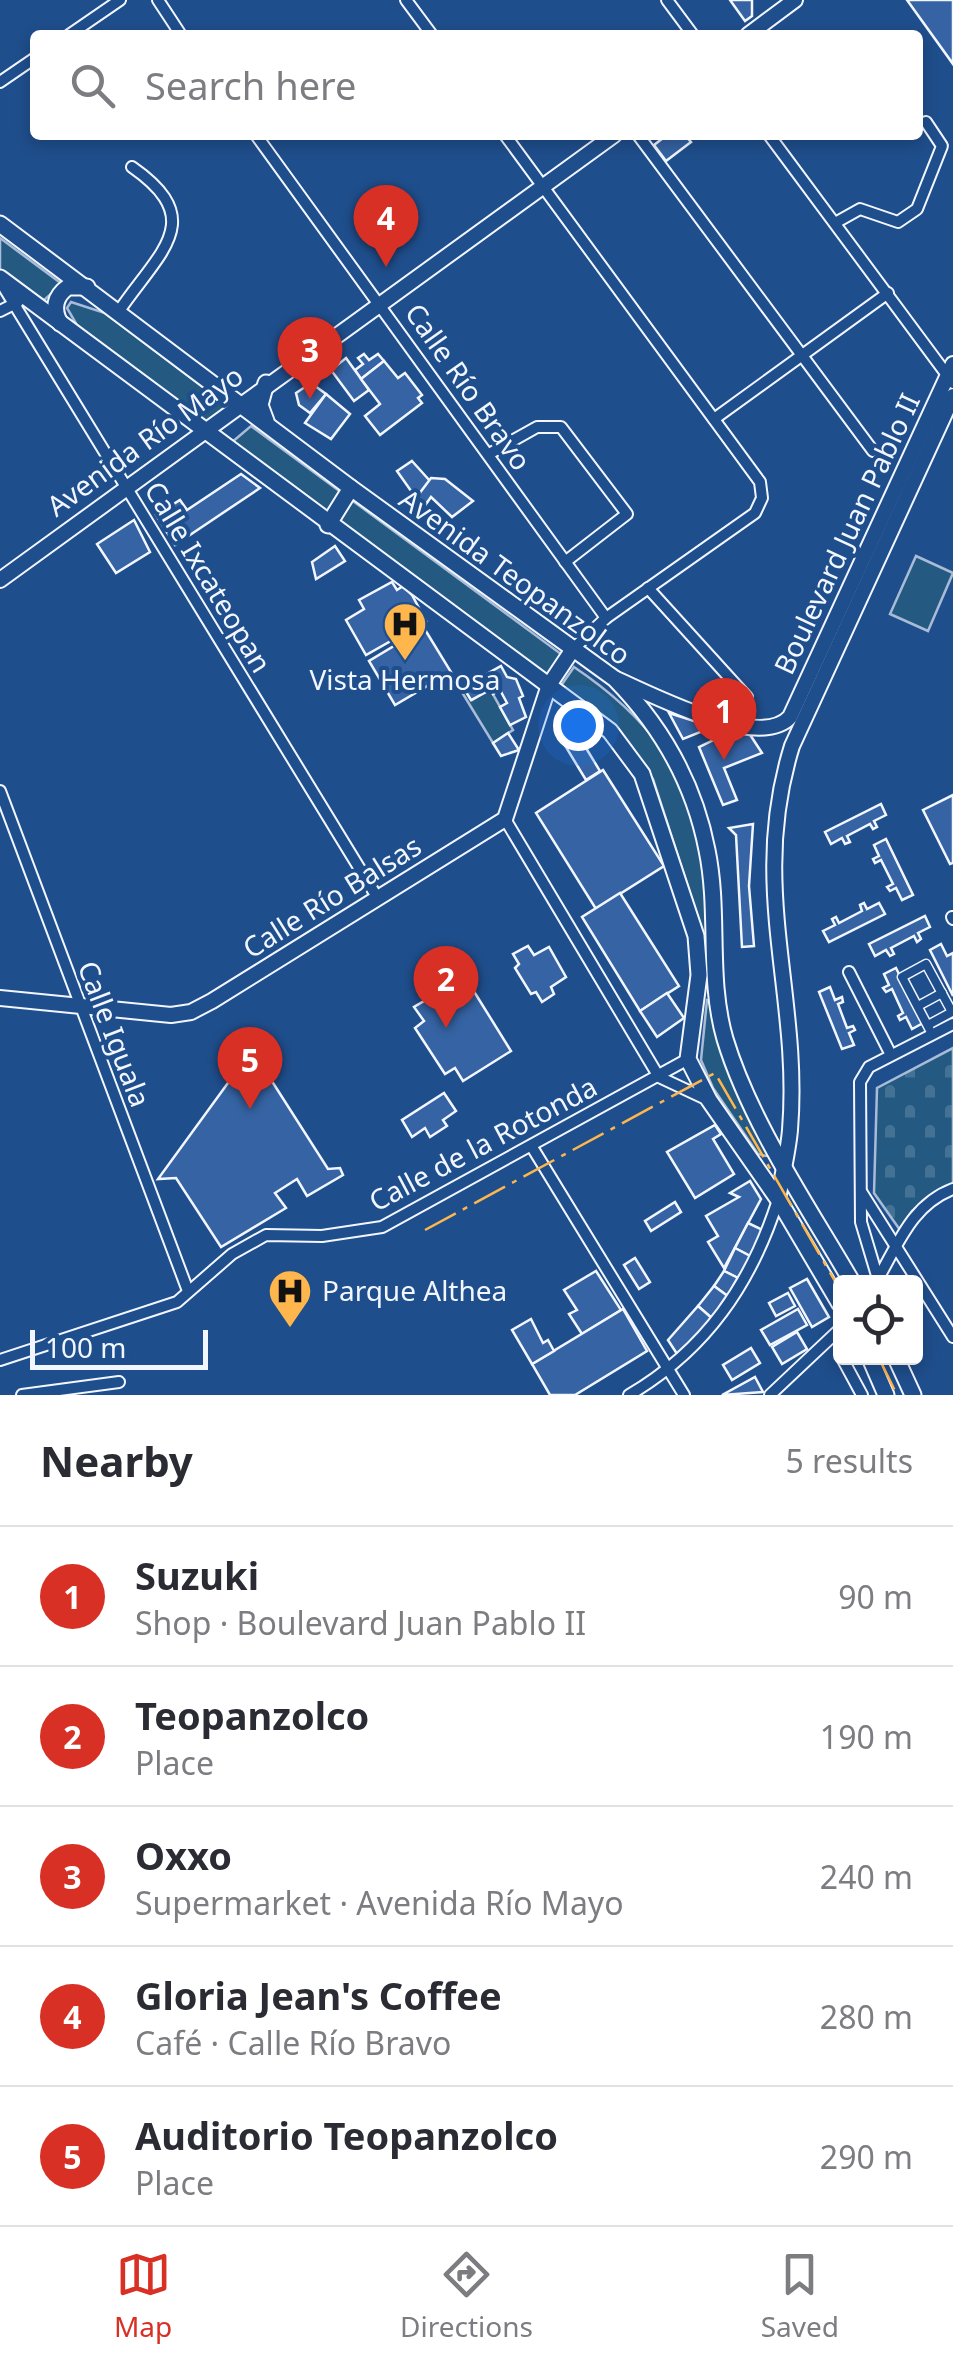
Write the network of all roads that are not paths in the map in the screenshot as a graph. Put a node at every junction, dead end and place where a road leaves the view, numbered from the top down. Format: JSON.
{"nodes":[{"id":1,"x":120,"y":0,"type":"edge"},
{"id":2,"x":158,"y":0,"type":"edge"},
{"id":3,"x":406,"y":0,"type":"edge"},
{"id":4,"x":667,"y":0,"type":"edge"},
{"id":5,"x":795,"y":0,"type":"edge"},
{"id":6,"x":75,"y":30,"type":"edge"},
{"id":7,"x":178,"y":30,"type":"edge"},
{"id":8,"x":428,"y":30,"type":"edge"},
{"id":9,"x":689,"y":30,"type":"edge"},
{"id":10,"x":755,"y":30,"type":"edge"},
{"id":11,"x":30,"y":61,"type":"edge"},
{"id":12,"x":0,"y":82,"type":"edge"},
{"id":13,"x":926,"y":122,"type":"dead end"},
{"id":14,"x":260,"y":140,"type":"edge"},
{"id":15,"x":508,"y":140,"type":"edge"},
{"id":16,"x":607,"y":140,"type":"edge"},
{"id":17,"x":642,"y":140,"type":"edge"},
{"id":18,"x":772,"y":140,"type":"edge"},
{"id":19,"x":132,"y":167,"type":"dead end"},
{"id":20,"x":543,"y":188,"type":"junction"},
{"id":21,"x":835,"y":223,"type":"junction"},
{"id":22,"x":0,"y":224,"type":"edge"},
{"id":23,"x":0,"y":279,"type":"edge"},
{"id":24,"x":87,"y":288,"type":"junction"},
{"id":25,"x":888,"y":293,"type":"junction"},
{"id":26,"x":29,"y":300,"type":"junction"},
{"id":27,"x":12,"y":303,"type":"junction"},
{"id":28,"x":381,"y":303,"type":"junction"},
{"id":29,"x":119,"y":310,"type":"junction"},
{"id":30,"x":0,"y":311,"type":"edge"},
{"id":31,"x":60,"y":324,"type":"junction"},
{"id":32,"x":800,"y":356,"type":"junction"},
{"id":33,"x":951,"y":374,"type":"edge"},
{"id":34,"x":266,"y":383,"type":"junction"},
{"id":35,"x":953,"y":396,"type":"edge"},
{"id":36,"x":240,"y":402,"type":"junction"},
{"id":37,"x":714,"y":418,"type":"junction"},
{"id":38,"x":268,"y":424,"type":"junction"},
{"id":39,"x":204,"y":429,"type":"junction"},
{"id":40,"x":873,"y":451,"type":"dead end"},
{"id":41,"x":489,"y":454,"type":"junction"},
{"id":42,"x":126,"y":486,"type":"junction"},
{"id":43,"x":352,"y":488,"type":"junction"},
{"id":44,"x":328,"y":525,"type":"junction"},
{"id":45,"x":565,"y":562,"type":"junction"},
{"id":46,"x":0,"y":580,"type":"edge"},
{"id":47,"x":648,"y":588,"type":"junction"},
{"id":48,"x":606,"y":618,"type":"junction"},
{"id":49,"x":573,"y":649,"type":"junction"},
{"id":50,"x":615,"y":679,"type":"junction"},
{"id":51,"x":549,"y":686,"type":"junction"},
{"id":52,"x":747,"y":697,"type":"dead end"},
{"id":53,"x":0,"y":791,"type":"edge"},
{"id":54,"x":506,"y":819,"type":"junction"},
{"id":55,"x":377,"y":896,"type":"junction"},
{"id":56,"x":849,"y":972,"type":"dead end"},
{"id":57,"x":942,"y":993,"type":"junction"},
{"id":58,"x":0,"y":998,"type":"edge"},
{"id":59,"x":77,"y":1002,"type":"junction"},
{"id":60,"x":918,"y":1006,"type":"junction"},
{"id":61,"x":953,"y":1024,"type":"edge"},
{"id":62,"x":930,"y":1030,"type":"junction"},
{"id":63,"x":891,"y":1055,"type":"junction"},
{"id":64,"x":688,"y":1059,"type":"junction"},
{"id":65,"x":659,"y":1077,"type":"junction"},
{"id":66,"x":710,"y":1100,"type":"junction"},
{"id":67,"x":532,"y":1147,"type":"junction"},
{"id":68,"x":784,"y":1164,"type":"junction"},
{"id":69,"x":953,"y":1189,"type":"edge"},
{"id":70,"x":862,"y":1193,"type":"junction"},
{"id":71,"x":778,"y":1198,"type":"junction"},
{"id":72,"x":897,"y":1246,"type":"junction"},
{"id":73,"x":848,"y":1275,"type":"edge"},
{"id":74,"x":874,"y":1275,"type":"edge"},
{"id":75,"x":880,"y":1275,"type":"edge"},
{"id":76,"x":188,"y":1291,"type":"junction"},
{"id":77,"x":833,"y":1292,"type":"edge"},
{"id":78,"x":953,"y":1337,"type":"edge"},
{"id":79,"x":833,"y":1338,"type":"edge"},
{"id":80,"x":831,"y":1340,"type":"junction"},
{"id":81,"x":833,"y":1343,"type":"edge"},
{"id":82,"x":0,"y":1360,"type":"edge"},
{"id":83,"x":846,"y":1365,"type":"edge"},
{"id":84,"x":873,"y":1365,"type":"edge"},
{"id":85,"x":899,"y":1365,"type":"edge"},
{"id":86,"x":670,"y":1371,"type":"junction"},
{"id":87,"x":119,"y":1382,"type":"dead end"},
{"id":88,"x":22,"y":1395,"type":"edge"},
{"id":89,"x":629,"y":1395,"type":"edge"},
{"id":90,"x":684,"y":1395,"type":"edge"},
{"id":91,"x":770,"y":1395,"type":"edge"},
{"id":92,"x":862,"y":1395,"type":"edge"},
{"id":93,"x":886,"y":1395,"type":"edge"},
{"id":94,"x":913,"y":1395,"type":"edge"}],
"edges":[{"from":1,"to":6,"type":"street"},
{"from":2,"to":7,"type":"street"},
{"from":3,"to":8,"type":"street"},
{"from":4,"to":9,"type":"street"},
{"from":5,"to":10,"type":"street"},
{"from":11,"to":12,"type":"street"},
{"from":13,"to":21,"type":"street"},
{"from":14,"to":28,"type":"street","name":"Calle Río Bravo"},
{"from":15,"to":20,"type":"street"},
{"from":16,"to":20,"type":"street","name":"Avenida Río Mayo"},
{"from":17,"to":32,"type":"street"},
{"from":18,"to":21,"type":"street"},
{"from":19,"to":29,"type":"street"},
{"from":20,"to":28,"type":"street","name":"Avenida Río Mayo"},
{"from":20,"to":37,"type":"street"},
{"from":21,"to":25,"type":"street"},
{"from":22,"to":24,"type":"main road","name":"Avenida Teopanzolco"},
{"from":23,"to":26,"type":"main road"},
{"from":23,"to":27,"type":"street","name":"Calle Ixcateopan"},
{"from":24,"to":29,"type":"main road","name":"Avenida Teopanzolco"},
{"from":24,"to":31,"type":"main road"},
{"from":25,"to":32,"type":"street"},
{"from":25,"to":33,"type":"street"},
{"from":26,"to":27,"type":"street"},
{"from":26,"to":31,"type":"main road"},
{"from":27,"to":30,"type":"street"},
{"from":27,"to":42,"type":"street","name":"Calle Ixcateopan"},
{"from":28,"to":34,"type":"street","name":"Avenida Río Mayo"},
{"from":28,"to":41,"type":"street","name":"Calle Río Bravo"},
{"from":29,"to":36,"type":"main road","name":"Avenida Teopanzolco"},
{"from":31,"to":39,"type":"main road"},
{"from":32,"to":37,"type":"street"},
{"from":32,"to":40,"type":"street"},
{"from":33,"to":50,"type":"street","name":"Boulevard Juan Pablo II"},
{"from":34,"to":36,"type":"street","name":"Avenida Río Mayo"},
{"from":34,"to":38,"type":"main road"},
{"from":35,"to":68,"type":"street","name":"Boulevard Juan Pablo II"},
{"from":36,"to":38,"type":"main road","name":"Avenida Teopanzolco"},
{"from":36,"to":39,"type":"street","name":"Avenida Río Mayo"},
{"from":37,"to":47,"type":"street"},
{"from":38,"to":43,"type":"main road","name":"Avenida Teopanzolco"},
{"from":39,"to":42,"type":"street","name":"Avenida Río Mayo"},
{"from":39,"to":44,"type":"main road"},
{"from":41,"to":45,"type":"street","name":"Calle Río Bravo"},
{"from":41,"to":45,"type":"street"},
{"from":42,"to":46,"type":"street","name":"Avenida Río Mayo"},
{"from":42,"to":55,"type":"street","name":"Calle Ixcateopan"},
{"from":43,"to":44,"type":"main road"},
{"from":43,"to":49,"type":"main road","name":"Avenida Teopanzolco"},
{"from":44,"to":51,"type":"main road"},
{"from":45,"to":48,"type":"street","name":"Calle Río Bravo"},
{"from":47,"to":48,"type":"street"},
{"from":47,"to":52,"type":"street"},
{"from":48,"to":49,"type":"street"},
{"from":49,"to":50,"type":"main road","name":"Avenida Teopanzolco"},
{"from":49,"to":51,"type":"street"},
{"from":50,"to":68,"type":"main road","name":"Avenida Teopanzolco"},
{"from":51,"to":54,"type":"street"},
{"from":51,"to":64,"type":"main road"},
{"from":53,"to":59,"type":"street","name":"Calle Iguala"},
{"from":54,"to":55,"type":"street","name":"Calle Río Balsas"},
{"from":54,"to":65,"type":"street"},
{"from":55,"to":59,"type":"street","name":"Calle Río Balsas"},
{"from":56,"to":63,"type":"street"},
{"from":57,"to":60,"type":"street"},
{"from":57,"to":60,"type":"street"},
{"from":57,"to":62,"type":"street"},
{"from":58,"to":59,"type":"street","name":"Calle Río Balsas"},
{"from":59,"to":76,"type":"street","name":"Calle Iguala"},
{"from":60,"to":62,"type":"street"},
{"from":61,"to":62,"type":"street"},
{"from":62,"to":63,"type":"street"},
{"from":63,"to":70,"type":"street"},
{"from":64,"to":65,"type":"street","name":"Calle de la Rotonda"},
{"from":64,"to":66,"type":"main road"},
{"from":65,"to":66,"type":"street"},
{"from":65,"to":67,"type":"street","name":"Calle de la Rotonda"},
{"from":66,"to":71,"type":"main road"},
{"from":67,"to":76,"type":"street","name":"Calle de la Rotonda"},
{"from":67,"to":86,"type":"street"},
{"from":68,"to":71,"type":"street","name":"Boulevard Juan Pablo II"},
{"from":68,"to":73,"type":"main road","name":"Avenida Teopanzolco"},
{"from":69,"to":72,"type":"street"},
{"from":70,"to":72,"type":"street"},
{"from":70,"to":74,"type":"street"},
{"from":71,"to":77,"type":"main road"},
{"from":71,"to":86,"type":"street"},
{"from":72,"to":75,"type":"street"},
{"from":72,"to":78,"type":"street"},
{"from":76,"to":82,"type":"street","name":"Calle de la Rotonda"},
{"from":79,"to":80,"type":"street"},
{"from":80,"to":81,"type":"street"},
{"from":80,"to":91,"type":"street"},
{"from":83,"to":92,"type":"street"},
{"from":84,"to":93,"type":"main road"},
{"from":85,"to":94,"type":"main road"},
{"from":86,"to":89,"type":"street"},
{"from":86,"to":90,"type":"street"},
{"from":87,"to":88,"type":"street"}]}
